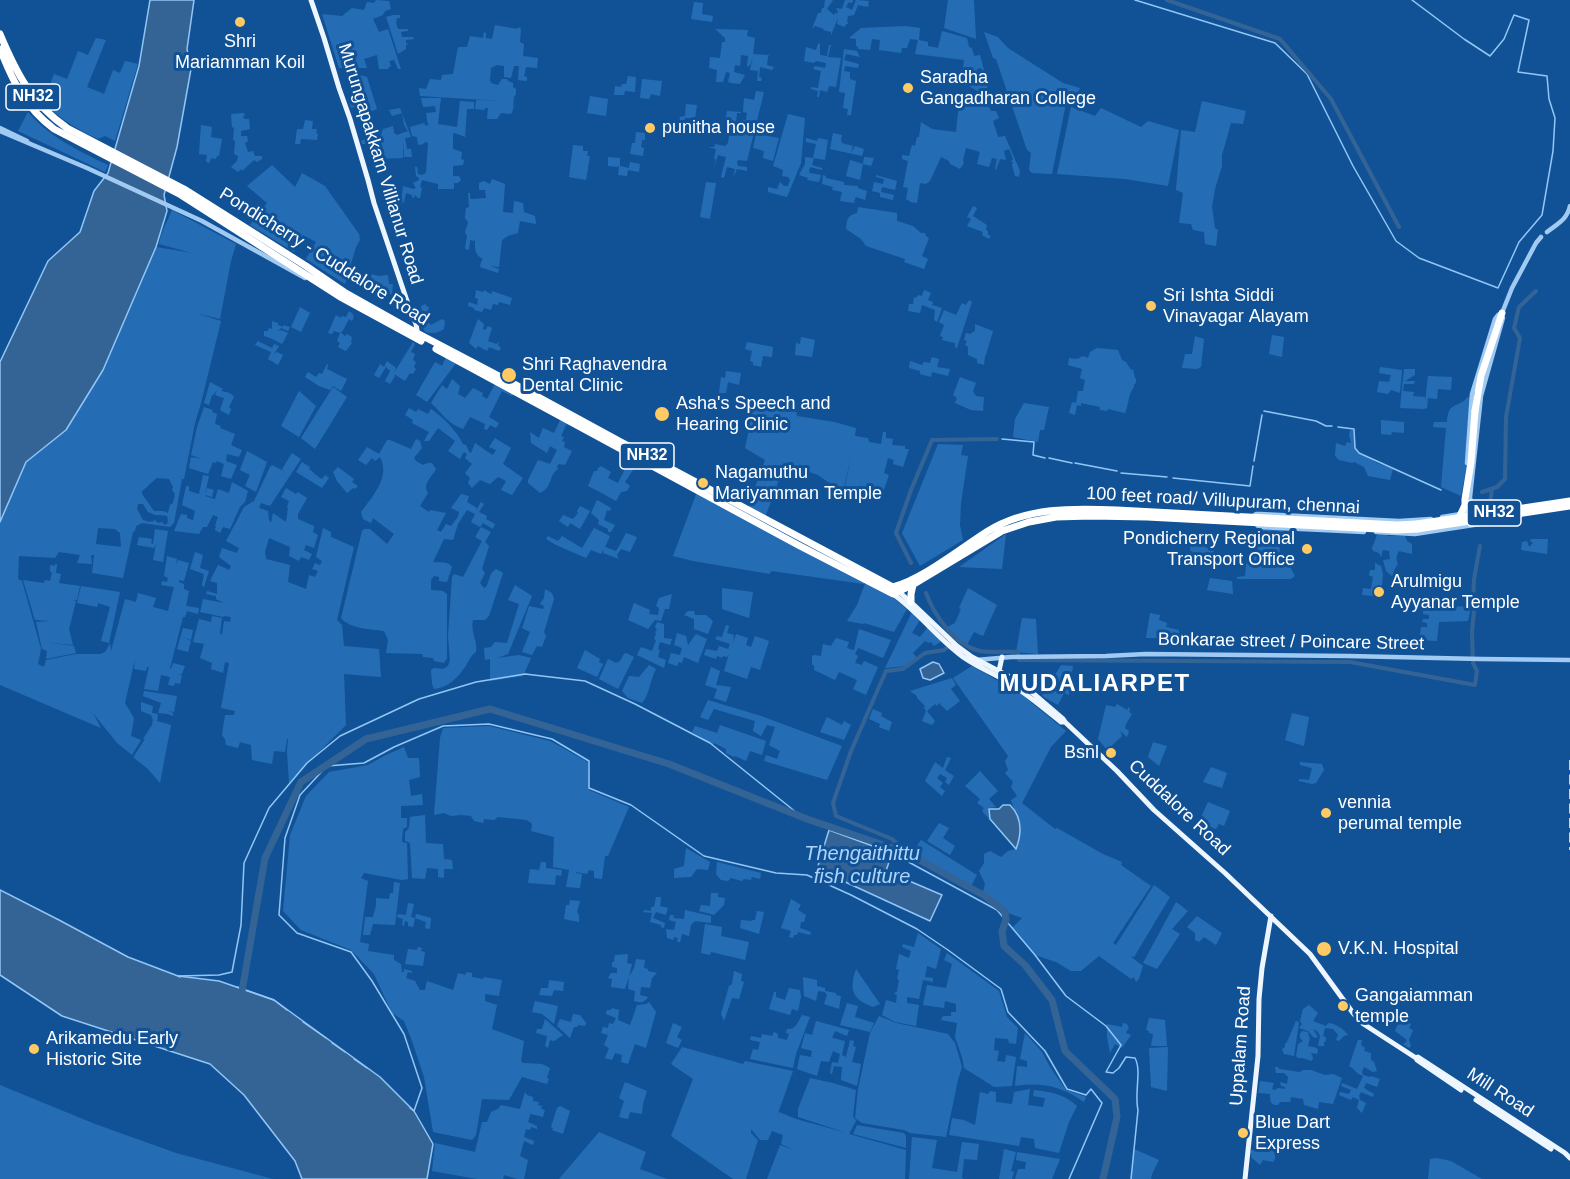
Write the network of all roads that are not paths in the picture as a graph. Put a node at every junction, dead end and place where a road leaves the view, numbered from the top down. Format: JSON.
{"nodes":[{"id":1,"x":311,"y":0,"type":"edge"},
{"id":2,"x":0,"y":34,"type":"edge"},
{"id":3,"x":0,"y":49,"type":"edge"},
{"id":4,"x":0,"y":130,"type":"edge"},
{"id":5,"x":87,"y":142,"type":"junction"},
{"id":6,"x":182,"y":192,"type":"junction"},
{"id":7,"x":1570,"y":206,"type":"edge"},
{"id":8,"x":1546,"y":232,"type":"dead end"},
{"id":9,"x":1541,"y":237,"type":"dead end"},
{"id":10,"x":313,"y":280,"type":"junction"},
{"id":11,"x":1502,"y":313,"type":"junction"},
{"id":12,"x":416,"y":335,"type":"junction"},
{"id":13,"x":1471,"y":491,"type":"junction"},
{"id":14,"x":1570,"y":501,"type":"edge"},
{"id":15,"x":1466,"y":505,"type":"junction"},
{"id":16,"x":1570,"y":506,"type":"edge"},
{"id":17,"x":1475,"y":513,"type":"junction"},
{"id":18,"x":1459,"y":518,"type":"junction"},
{"id":19,"x":1253,"y":520,"type":"junction"},
{"id":20,"x":1417,"y":527,"type":"junction"},
{"id":21,"x":934,"y":569,"type":"junction"},
{"id":22,"x":914,"y":585,"type":"junction"},
{"id":23,"x":894,"y":591,"type":"junction"},
{"id":24,"x":911,"y":602,"type":"junction"},
{"id":25,"x":942,"y":635,"type":"junction"},
{"id":26,"x":1002,"y":657,"type":"junction"},
{"id":27,"x":972,"y":659,"type":"junction"},
{"id":28,"x":1570,"y":660,"type":"edge"},
{"id":29,"x":999,"y":671,"type":"junction"},
{"id":30,"x":1065,"y":722,"type":"junction"},
{"id":31,"x":1271,"y":916,"type":"junction"},
{"id":32,"x":1568,"y":1157,"type":"edge"},
{"id":33,"x":1245,"y":1179,"type":"edge"}],
"edges":[{"from":1,"to":12,"type":"main road","name":"Murungapakkam Villianur Road"},
{"from":2,"to":5,"type":"highway","number":"NH32"},
{"from":3,"to":5,"type":"highway","number":"NH32"},
{"from":4,"to":10,"type":"street"},
{"from":5,"to":6,"type":"highway","number":"NH32"},
{"from":6,"to":10,"type":"highway","name":"Pondicherry - Cuddalore Road","number":"NH32"},
{"from":6,"to":12,"type":"highway","name":"Pondicherry - Cuddalore Road","number":"NH32"},
{"from":7,"to":8,"type":"street"},
{"from":9,"to":11,"type":"street"},
{"from":10,"to":12,"type":"highway","name":"Pondicherry - Cuddalore Road","number":"NH32"},
{"from":11,"to":13,"type":"street"},
{"from":11,"to":13,"type":"street"},
{"from":11,"to":15,"type":"highway","bridge":true},
{"from":12,"to":23,"type":"highway","name":"Pondicherry - Cuddalore Road","number":"NH32"},
{"from":13,"to":17,"type":"street"},
{"from":14,"to":17,"type":"highway","name":"100 feet road/ Villupuram, chennai","number":"NH32","bridge":true},
{"from":15,"to":17,"type":"highway","bridge":true},
{"from":15,"to":18,"type":"highway","bridge":true},
{"from":16,"to":20,"type":"highway","name":"100 feet road/ Villupuram, chennai","number":"NH32","bridge":true},
{"from":17,"to":18,"type":"highway","name":"100 feet road/ Villupuram, chennai","number":"NH32","bridge":true},
{"from":17,"to":19,"type":"street"},
{"from":17,"to":19,"type":"street"},
{"from":18,"to":20,"type":"highway","name":"100 feet road/ Villupuram, chennai","number":"NH32","bridge":true},
{"from":19,"to":20,"type":"highway","name":"100 feet road/ Villupuram, chennai","number":"NH32"},
{"from":19,"to":21,"type":"highway","name":"100 feet road/ Villupuram, chennai","number":"NH32"},
{"from":21,"to":22,"type":"highway","name":"100 feet road/ Villupuram, chennai","number":"NH32"},
{"from":21,"to":23,"type":"highway","name":"100 feet road/ Villupuram, chennai","number":"NH32"},
{"from":22,"to":23,"type":"highway","name":"100 feet road/ Villupuram, chennai","number":"NH32"},
{"from":22,"to":24,"type":"highway"},
{"from":23,"to":24,"type":"main road","name":"Cuddalore Road"},
{"from":23,"to":25,"type":"main road","name":"Cuddalore Road"},
{"from":24,"to":25,"type":"main road","name":"Cuddalore Road"},
{"from":25,"to":27,"type":"main road","name":"Cuddalore Road"},
{"from":26,"to":27,"type":"street","name":"Bonkarae street / Poincare Street"},
{"from":26,"to":28,"type":"street","name":"Bonkarae street / Poincare Street"},
{"from":26,"to":29,"type":"main road"},
{"from":27,"to":29,"type":"main road","name":"Cuddalore Road"},
{"from":27,"to":30,"type":"main road","name":"Cuddalore Road"},
{"from":29,"to":30,"type":"main road","name":"Cuddalore Road"},
{"from":30,"to":31,"type":"main road","name":"Cuddalore Road"},
{"from":31,"to":32,"type":"main road","name":"Mill Road"},
{"from":31,"to":33,"type":"main road","name":"Uppalam Road"}]}
